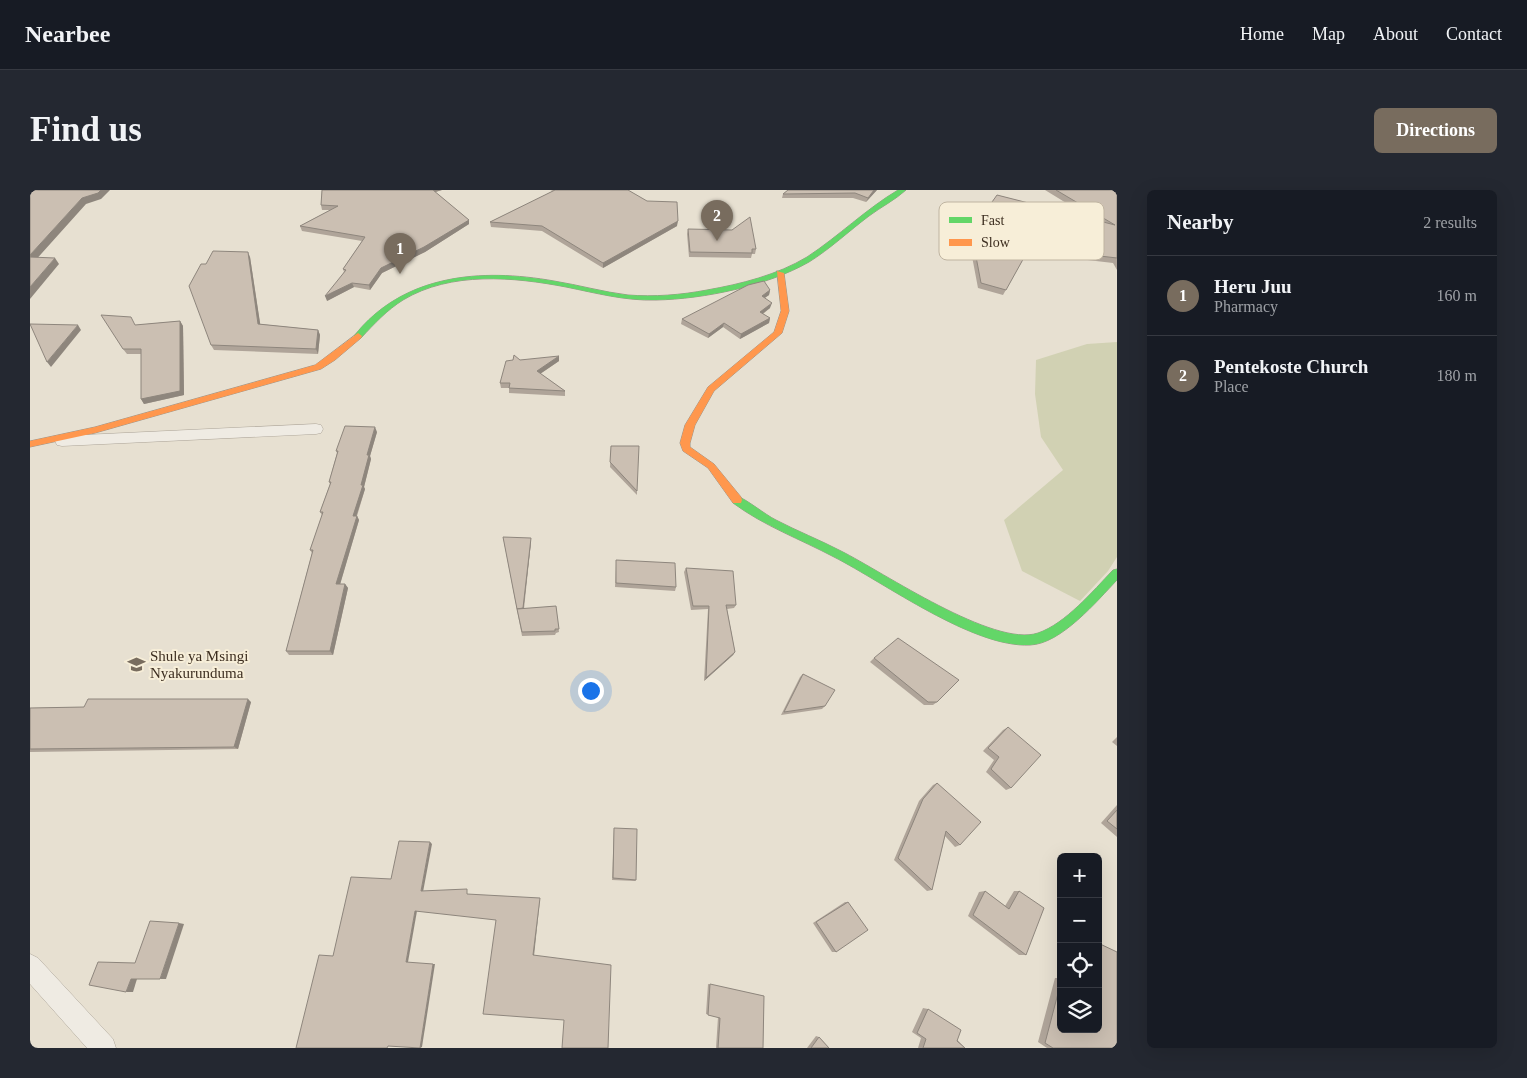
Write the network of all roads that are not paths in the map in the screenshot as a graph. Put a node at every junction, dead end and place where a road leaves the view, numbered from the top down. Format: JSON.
{"nodes":[{"id":1,"x":903,"y":190,"type":"edge"},
{"id":2,"x":780,"y":273,"type":"junction"},
{"id":3,"x":316,"y":429,"type":"dead end"},
{"id":4,"x":34,"y":443,"type":"edge"},
{"id":5,"x":1117,"y":573,"type":"edge"},
{"id":6,"x":30,"y":966,"type":"edge"},
{"id":7,"x":104,"y":1048,"type":"edge"}],
"edges":[{"from":1,"to":2,"type":"street"},
{"from":2,"to":4,"type":"street"},
{"from":2,"to":5,"type":"street"},
{"from":3,"to":4,"type":"lane"},
{"from":6,"to":7,"type":"lane"}]}
